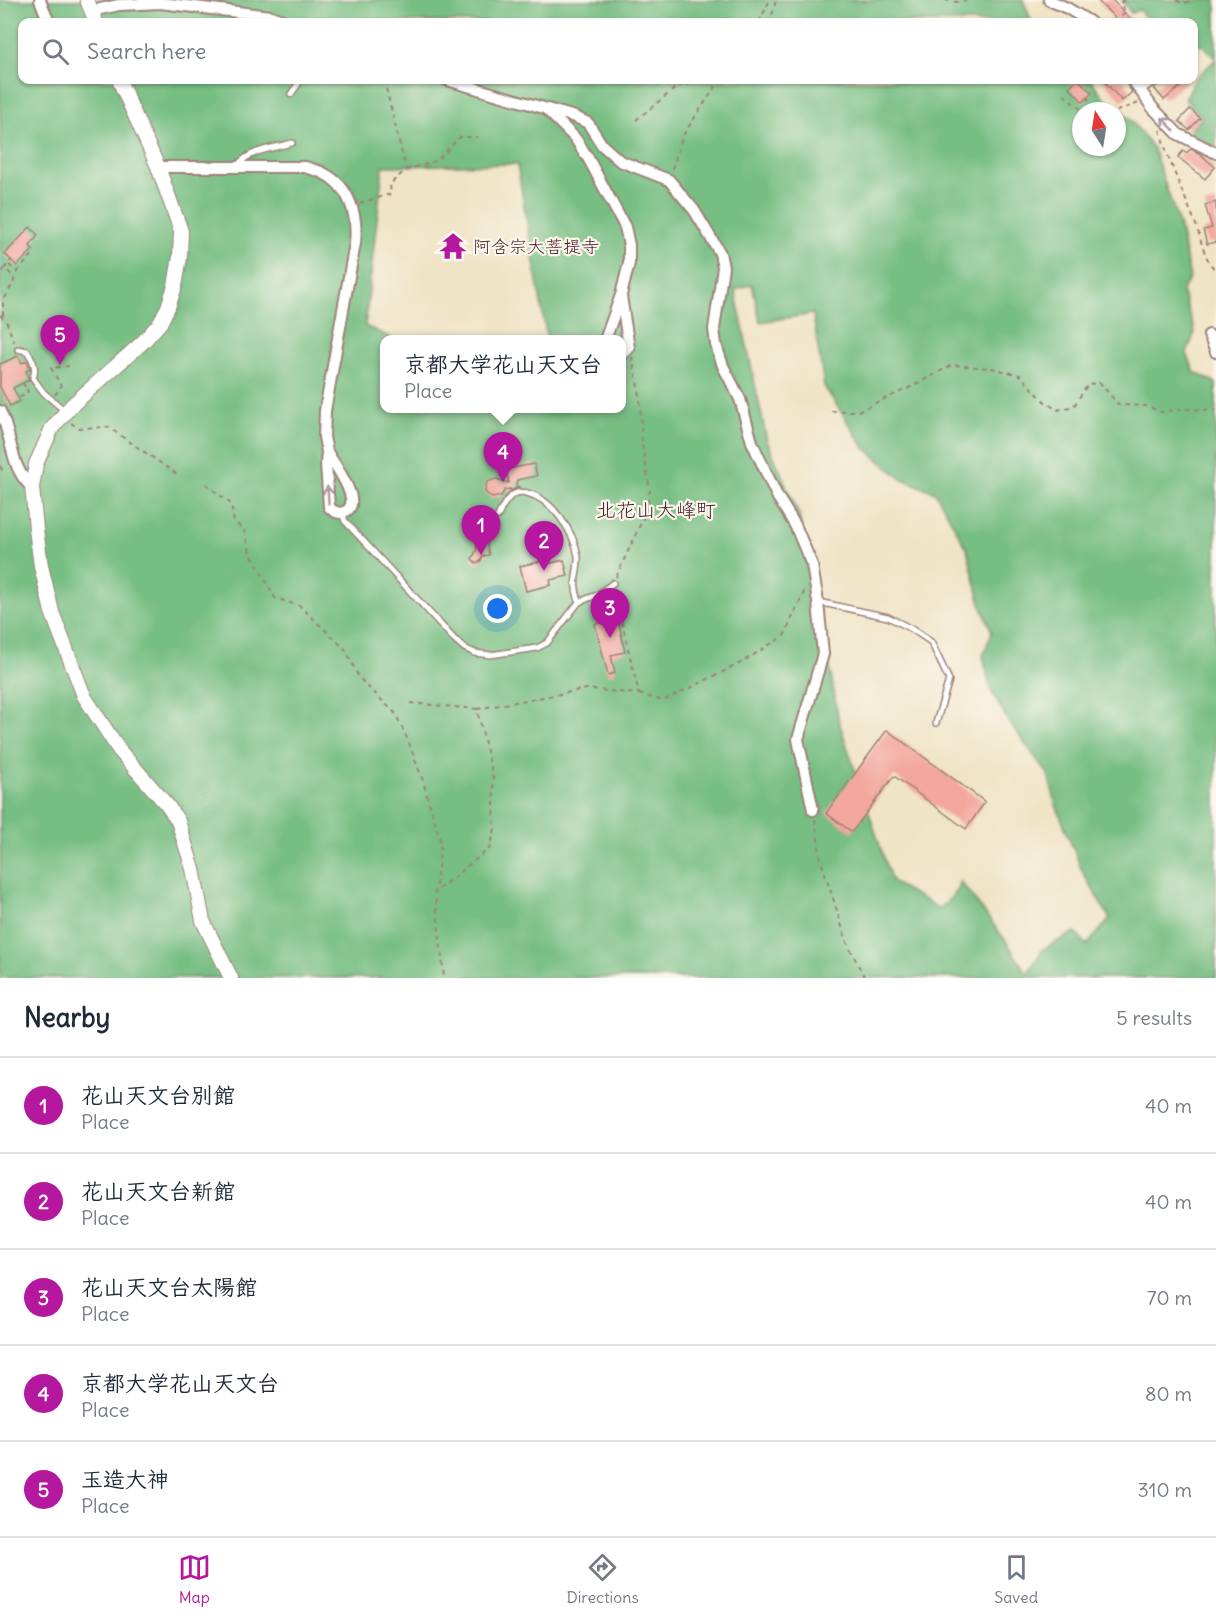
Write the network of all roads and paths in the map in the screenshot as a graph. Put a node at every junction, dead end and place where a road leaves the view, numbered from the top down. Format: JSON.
{"nodes":[{"id":1,"x":40,"y":0,"type":"edge"},
{"id":2,"x":770,"y":0,"type":"edge"},
{"id":3,"x":776,"y":0,"type":"edge"},
{"id":4,"x":945,"y":0,"type":"edge"},
{"id":5,"x":968,"y":0,"type":"edge"},
{"id":6,"x":1049,"y":0,"type":"edge"},
{"id":7,"x":1124,"y":0,"type":"edge"},
{"id":8,"x":1177,"y":0,"type":"edge"},
{"id":9,"x":1191,"y":0,"type":"edge"},
{"id":10,"x":91,"y":11,"type":"edge"},
{"id":11,"x":47,"y":18,"type":"edge"},
{"id":12,"x":277,"y":18,"type":"edge"},
{"id":13,"x":761,"y":18,"type":"edge"},
{"id":14,"x":772,"y":18,"type":"edge"},
{"id":15,"x":1083,"y":18,"type":"edge"},
{"id":16,"x":1118,"y":18,"type":"edge"},
{"id":17,"x":121,"y":84,"type":"edge"},
{"id":18,"x":298,"y":84,"type":"edge"},
{"id":19,"x":385,"y":84,"type":"edge"},
{"id":20,"x":460,"y":84,"type":"edge"},
{"id":21,"x":692,"y":84,"type":"edge"},
{"id":22,"x":717,"y":84,"type":"edge"},
{"id":23,"x":1136,"y":84,"type":"edge"},
{"id":24,"x":1152,"y":84,"type":"edge"},
{"id":25,"x":291,"y":94,"type":"dead end"},
{"id":26,"x":1064,"y":94,"type":"dead end"},
{"id":27,"x":1143,"y":94,"type":"junction"},
{"id":28,"x":1087,"y":98,"type":"dead end"},
{"id":29,"x":1072,"y":102,"type":"edge"},
{"id":30,"x":1089,"y":102,"type":"edge"},
{"id":31,"x":1126,"y":108,"type":"edge"},
{"id":32,"x":547,"y":110,"type":"junction"},
{"id":33,"x":1157,"y":112,"type":"junction"},
{"id":34,"x":636,"y":120,"type":"dead end"},
{"id":35,"x":477,"y":137,"type":"dead end"},
{"id":36,"x":292,"y":142,"type":"dead end"},
{"id":37,"x":1216,"y":153,"type":"edge"},
{"id":38,"x":158,"y":167,"type":"junction"},
{"id":39,"x":236,"y":167,"type":"junction"},
{"id":40,"x":406,"y":170,"type":"junction"},
{"id":41,"x":669,"y":180,"type":"junction"},
{"id":42,"x":351,"y":205,"type":"junction"},
{"id":43,"x":35,"y":252,"type":"dead end"},
{"id":44,"x":11,"y":260,"type":"dead end"},
{"id":45,"x":9,"y":265,"type":"junction"},
{"id":46,"x":2,"y":270,"type":"edge"},
{"id":47,"x":1216,"y":271,"type":"edge"},
{"id":48,"x":16,"y":275,"type":"junction"},
{"id":49,"x":621,"y":295,"type":"junction"},
{"id":50,"x":2,"y":317,"type":"edge"},
{"id":51,"x":1209,"y":334,"type":"dead end"},
{"id":52,"x":606,"y":335,"type":"edge"},
{"id":53,"x":607,"y":335,"type":"edge"},
{"id":54,"x":628,"y":335,"type":"junction"},
{"id":55,"x":17,"y":348,"type":"joint"},
{"id":56,"x":1216,"y":352,"type":"edge"},
{"id":57,"x":626,"y":354,"type":"edge"},
{"id":58,"x":70,"y":366,"type":"dead end"},
{"id":59,"x":23,"y":383,"type":"dead end"},
{"id":60,"x":34,"y":386,"type":"dead end"},
{"id":61,"x":27,"y":390,"type":"junction"},
{"id":62,"x":56,"y":394,"type":"dead end"},
{"id":63,"x":20,"y":397,"type":"dead end"},
{"id":64,"x":1216,"y":410,"type":"edge"},
{"id":65,"x":0,"y":411,"type":"edge"},
{"id":66,"x":831,"y":411,"type":"dead end"},
{"id":67,"x":65,"y":412,"type":"junction"},
{"id":68,"x":85,"y":427,"type":"dead end"},
{"id":69,"x":327,"y":452,"type":"junction"},
{"id":70,"x":0,"y":465,"type":"edge"},
{"id":71,"x":0,"y":472,"type":"edge"},
{"id":72,"x":178,"y":475,"type":"dead end"},
{"id":73,"x":206,"y":484,"type":"dead end"},
{"id":74,"x":32,"y":487,"type":"junction"},
{"id":75,"x":342,"y":513,"type":"junction"},
{"id":76,"x":498,"y":516,"type":"dead end"},
{"id":77,"x":813,"y":573,"type":"junction"},
{"id":78,"x":613,"y":584,"type":"junction"},
{"id":79,"x":579,"y":602,"type":"junction"},
{"id":80,"x":818,"y":602,"type":"junction"},
{"id":81,"x":639,"y":694,"type":"junction"},
{"id":82,"x":410,"y":703,"type":"dead end"},
{"id":83,"x":477,"y":710,"type":"junction"},
{"id":84,"x":936,"y":723,"type":"dead end"},
{"id":85,"x":813,"y":810,"type":"joint"},
{"id":86,"x":435,"y":892,"type":"junction"},
{"id":87,"x":231,"y":978,"type":"edge"},
{"id":88,"x":444,"y":978,"type":"edge"},
{"id":89,"x":865,"y":978,"type":"edge"}],
"edges":[{"from":1,"to":11,"type":"street"},
{"from":2,"to":13,"type":"path"},
{"from":3,"to":14,"type":"path"},
{"from":4,"to":5,"type":"path"},
{"from":6,"to":15,"type":"street"},
{"from":7,"to":16,"type":"path"},
{"from":8,"to":9,"type":"path"},
{"from":10,"to":12,"type":"street"},
{"from":17,"to":38,"type":"street"},
{"from":18,"to":25,"type":"lane"},
{"from":19,"to":40,"type":"path"},
{"from":20,"to":32,"type":"street"},
{"from":21,"to":34,"type":"path"},
{"from":22,"to":41,"type":"path"},
{"from":23,"to":27,"type":"street"},
{"from":24,"to":27,"type":"lane"},
{"from":26,"to":29,"type":"path"},
{"from":27,"to":31,"type":"path"},
{"from":27,"to":33,"type":"street"},
{"from":28,"to":30,"type":"path"},
{"from":32,"to":41,"type":"street"},
{"from":32,"to":49,"type":"street"},
{"from":37,"to":33,"type":"street","one_way":true},
{"from":33,"to":47,"type":"path"},
{"from":35,"to":40,"type":"path"},
{"from":36,"to":39,"type":"lane"},
{"from":38,"to":39,"type":"street"},
{"from":38,"to":67,"type":"street"},
{"from":39,"to":42,"type":"street"},
{"from":40,"to":42,"type":"path"},
{"from":41,"to":77,"type":"street"},
{"from":42,"to":69,"type":"street"},
{"from":43,"to":48,"type":"path"},
{"from":44,"to":45,"type":"path"},
{"from":45,"to":46,"type":"path"},
{"from":45,"to":48,"type":"path"},
{"from":46,"to":48,"type":"path"},
{"from":48,"to":50,"type":"path"},
{"from":49,"to":52,"type":"street"},
{"from":49,"to":54,"type":"street"},
{"from":50,"to":55,"type":"path"},
{"from":51,"to":56,"type":"street"},
{"from":53,"to":54,"type":"street"},
{"from":54,"to":57,"type":"street"},
{"from":55,"to":67,"type":"lane"},
{"from":57,"to":78,"type":"path"},
{"from":58,"to":62,"type":"path"},
{"from":59,"to":61,"type":"path"},
{"from":60,"to":61,"type":"path"},
{"from":61,"to":63,"type":"path"},
{"from":64,"to":66,"type":"path"},
{"from":65,"to":74,"type":"street"},
{"from":67,"to":74,"type":"street"},
{"from":68,"to":72,"type":"path"},
{"from":75,"to":69,"type":"street","one_way":true},
{"from":69,"to":75,"type":"street"},
{"from":70,"to":71,"type":"path"},
{"from":73,"to":86,"type":"path"},
{"from":74,"to":87,"type":"street"},
{"from":75,"to":79,"type":"lane"},
{"from":76,"to":79,"type":"lane"},
{"from":77,"to":80,"type":"street"},
{"from":77,"to":81,"type":"path"},
{"from":78,"to":79,"type":"lane"},
{"from":78,"to":81,"type":"path"},
{"from":80,"to":84,"type":"lane"},
{"from":80,"to":85,"type":"street"},
{"from":81,"to":83,"type":"path"},
{"from":82,"to":83,"type":"path"},
{"from":83,"to":86,"type":"path"},
{"from":85,"to":89,"type":"path"},
{"from":86,"to":88,"type":"path"}]}
